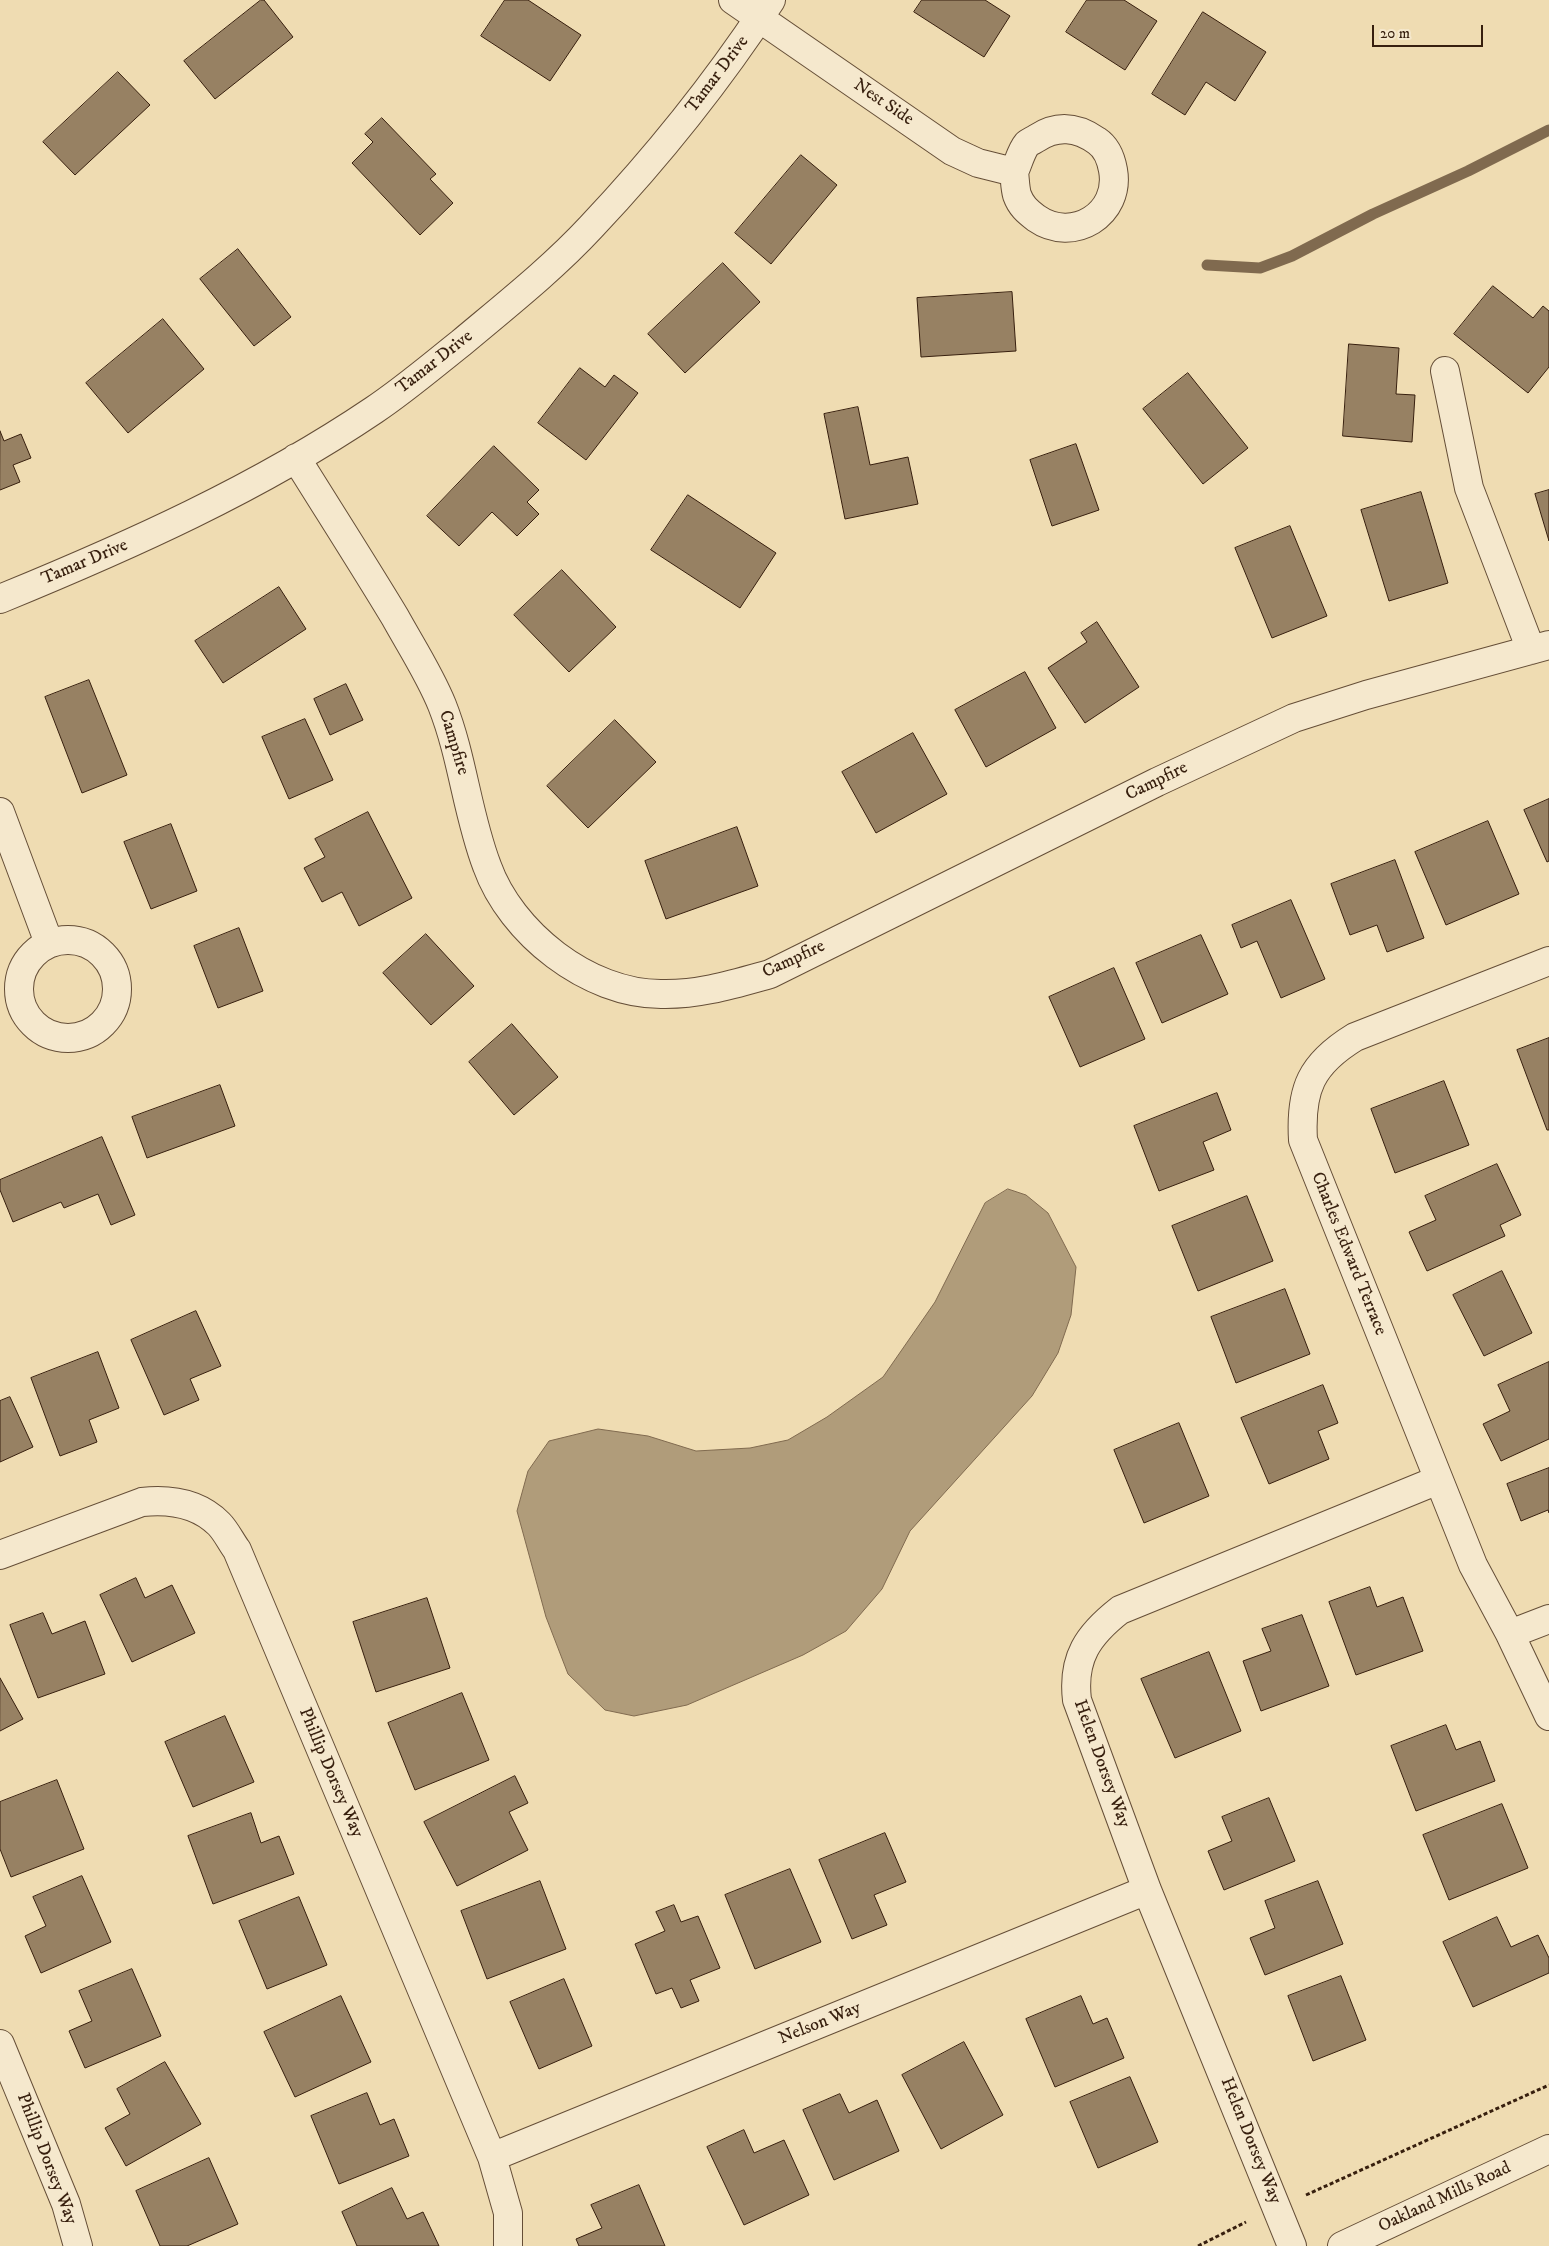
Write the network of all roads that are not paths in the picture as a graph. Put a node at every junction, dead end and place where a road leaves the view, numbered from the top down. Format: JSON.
{"nodes":[{"id":1,"x":733,"y":0,"type":"edge"},
{"id":2,"x":765,"y":9,"type":"edge"},
{"id":3,"x":1014,"y":172,"type":"dead end"},
{"id":4,"x":1446,"y":371,"type":"dead end"},
{"id":5,"x":296,"y":458,"type":"junction"},
{"id":6,"x":0,"y":599,"type":"edge"},
{"id":7,"x":1540,"y":648,"type":"edge"},
{"id":8,"x":0,"y":812,"type":"edge"},
{"id":9,"x":49,"y":943,"type":"dead end"},
{"id":10,"x":1549,"y":961,"type":"edge"},
{"id":11,"x":1438,"y":1480,"type":"junction"},
{"id":12,"x":0,"y":1555,"type":"edge"},
{"id":13,"x":1549,"y":1619,"type":"edge"},
{"id":14,"x":1510,"y":1634,"type":"junction"},
{"id":15,"x":1549,"y":1716,"type":"edge"},
{"id":16,"x":1147,"y":1890,"type":"junction"},
{"id":17,"x":0,"y":2044,"type":"edge"},
{"id":18,"x":1549,"y":2149,"type":"edge"},
{"id":19,"x":492,"y":2157,"type":"junction"},
{"id":20,"x":78,"y":2246,"type":"edge"},
{"id":21,"x":508,"y":2246,"type":"edge"},
{"id":22,"x":1292,"y":2246,"type":"edge"},
{"id":23,"x":1342,"y":2246,"type":"edge"}],
"edges":[{"from":1,"to":2,"type":"street","name":"Nest Side"},
{"from":2,"to":3,"type":"street","name":"Nest Side"},
{"from":2,"to":5,"type":"street","name":"Tamar Drive"},
{"from":4,"to":7,"type":"street"},
{"from":5,"to":6,"type":"street","name":"Tamar Drive"},
{"from":5,"to":7,"type":"street","name":"Campfire"},
{"from":8,"to":9,"type":"street"},
{"from":10,"to":11,"type":"street","name":"Charles Edward Terrace"},
{"from":11,"to":14,"type":"street","name":"Charles Edward Terrace"},
{"from":11,"to":16,"type":"street","name":"Helen Dorsey Way"},
{"from":12,"to":19,"type":"street","name":"Phillip Dorsey Way"},
{"from":13,"to":14,"type":"street"},
{"from":14,"to":15,"type":"street","name":"Charles Edward Terrace"},
{"from":16,"to":19,"type":"street","name":"Nelson Way"},
{"from":16,"to":22,"type":"street","name":"Helen Dorsey Way"},
{"from":17,"to":20,"type":"street","name":"Phillip Dorsey Way"},
{"from":18,"to":23,"type":"street","name":"Oakland Mills Road"},
{"from":19,"to":21,"type":"street","name":"Phillip Dorsey Way"}]}
